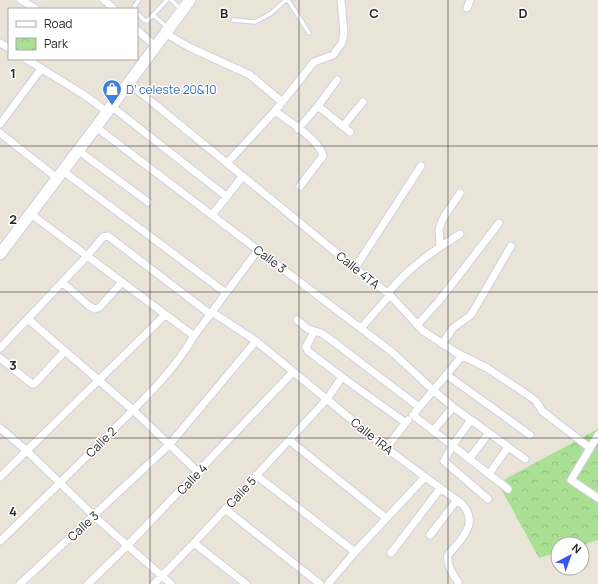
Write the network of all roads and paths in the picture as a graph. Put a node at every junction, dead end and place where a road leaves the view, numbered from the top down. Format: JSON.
{"nodes":[{"id":1,"x":22,"y":0,"type":"edge"},
{"id":2,"x":104,"y":0,"type":"edge"},
{"id":3,"x":167,"y":0,"type":"edge"},
{"id":4,"x":171,"y":0,"type":"edge"},
{"id":5,"x":190,"y":0,"type":"edge"},
{"id":6,"x":287,"y":0,"type":"edge"},
{"id":7,"x":341,"y":0,"type":"edge"},
{"id":8,"x":470,"y":0,"type":"edge"},
{"id":9,"x":34,"y":8,"type":"edge"},
{"id":10,"x":113,"y":8,"type":"edge"},
{"id":11,"x":467,"y":8,"type":"dead end"},
{"id":12,"x":182,"y":10,"type":"junction"},
{"id":13,"x":138,"y":14,"type":"edge"},
{"id":14,"x":153,"y":15,"type":"junction"},
{"id":15,"x":233,"y":20,"type":"dead end"},
{"id":16,"x":138,"y":31,"type":"edge"},
{"id":17,"x":167,"y":31,"type":"junction"},
{"id":18,"x":309,"y":32,"type":"dead end"},
{"id":19,"x":155,"y":46,"type":"junction"},
{"id":20,"x":28,"y":60,"type":"edge"},
{"id":21,"x":41,"y":69,"type":"junction"},
{"id":22,"x":337,"y":80,"type":"dead end"},
{"id":23,"x":129,"y":83,"type":"junction"},
{"id":24,"x":282,"y":102,"type":"junction"},
{"id":25,"x":363,"y":102,"type":"dead end"},
{"id":26,"x":318,"y":106,"type":"junction"},
{"id":27,"x":109,"y":109,"type":"junction"},
{"id":28,"x":275,"y":111,"type":"junction"},
{"id":29,"x":0,"y":124,"type":"edge"},
{"id":30,"x":343,"y":126,"type":"junction"},
{"id":31,"x":96,"y":127,"type":"junction"},
{"id":32,"x":298,"y":129,"type":"junction"},
{"id":33,"x":350,"y":132,"type":"dead end"},
{"id":34,"x":0,"y":133,"type":"edge"},
{"id":35,"x":78,"y":150,"type":"junction"},
{"id":36,"x":227,"y":163,"type":"junction"},
{"id":37,"x":422,"y":166,"type":"dead end"},
{"id":38,"x":60,"y":175,"type":"junction"},
{"id":39,"x":243,"y":176,"type":"junction"},
{"id":40,"x":300,"y":186,"type":"dead end"},
{"id":41,"x":460,"y":193,"type":"dead end"},
{"id":42,"x":227,"y":197,"type":"junction"},
{"id":43,"x":148,"y":202,"type":"dead end"},
{"id":44,"x":31,"y":214,"type":"junction"},
{"id":45,"x":212,"y":215,"type":"junction"},
{"id":46,"x":499,"y":223,"type":"dead end"},
{"id":47,"x":460,"y":234,"type":"dead end"},
{"id":48,"x":440,"y":246,"type":"junction"},
{"id":49,"x":511,"y":246,"type":"dead end"},
{"id":50,"x":258,"y":250,"type":"junction"},
{"id":51,"x":0,"y":254,"type":"edge"},
{"id":52,"x":88,"y":256,"type":"junction"},
{"id":53,"x":355,"y":268,"type":"junction"},
{"id":54,"x":62,"y":282,"type":"junction"},
{"id":55,"x":122,"y":282,"type":"junction"},
{"id":56,"x":226,"y":293,"type":"junction"},
{"id":57,"x":389,"y":294,"type":"junction"},
{"id":58,"x":211,"y":313,"type":"junction"},
{"id":59,"x":165,"y":315,"type":"junction"},
{"id":60,"x":28,"y":319,"type":"junction"},
{"id":61,"x":297,"y":320,"type":"dead end"},
{"id":62,"x":417,"y":325,"type":"junction"},
{"id":63,"x":361,"y":328,"type":"junction"},
{"id":64,"x":314,"y":332,"type":"junction"},
{"id":65,"x":194,"y":336,"type":"junction"},
{"id":66,"x":256,"y":341,"type":"junction"},
{"id":67,"x":442,"y":344,"type":"junction"},
{"id":68,"x":0,"y":348,"type":"edge"},
{"id":69,"x":65,"y":351,"type":"junction"},
{"id":70,"x":462,"y":356,"type":"junction"},
{"id":71,"x":0,"y":358,"type":"edge"},
{"id":72,"x":294,"y":372,"type":"junction"},
{"id":73,"x":447,"y":375,"type":"junction"},
{"id":74,"x":342,"y":377,"type":"junction"},
{"id":75,"x":99,"y":380,"type":"junction"},
{"id":76,"x":433,"y":390,"type":"junction"},
{"id":77,"x":327,"y":399,"type":"junction"},
{"id":78,"x":419,"y":407,"type":"junction"},
{"id":79,"x":453,"y":407,"type":"junction"},
{"id":80,"x":133,"y":410,"type":"junction"},
{"id":81,"x":413,"y":415,"type":"junction"},
{"id":82,"x":471,"y":420,"type":"junction"},
{"id":83,"x":406,"y":423,"type":"junction"},
{"id":84,"x":0,"y":428,"type":"edge"},
{"id":85,"x":433,"y":431,"type":"junction"},
{"id":86,"x":489,"y":433,"type":"junction"},
{"id":87,"x":530,"y":435,"type":"dead end"},
{"id":88,"x":598,"y":435,"type":"edge"},
{"id":89,"x":289,"y":440,"type":"junction"},
{"id":90,"x":169,"y":445,"type":"junction"},
{"id":91,"x":452,"y":446,"type":"junction"},
{"id":92,"x":508,"y":447,"type":"junction"},
{"id":93,"x":386,"y":448,"type":"junction"},
{"id":94,"x":590,"y":448,"type":"junction"},
{"id":95,"x":27,"y":451,"type":"junction"},
{"id":96,"x":525,"y":458,"type":"dead end"},
{"id":97,"x":469,"y":459,"type":"junction"},
{"id":98,"x":198,"y":472,"type":"junction"},
{"id":99,"x":489,"y":474,"type":"junction"},
{"id":100,"x":256,"y":475,"type":"junction"},
{"id":101,"x":0,"y":477,"type":"edge"},
{"id":102,"x":425,"y":477,"type":"junction"},
{"id":103,"x":60,"y":484,"type":"junction"},
{"id":104,"x":440,"y":489,"type":"junction"},
{"id":105,"x":508,"y":489,"type":"dead end"},
{"id":106,"x":598,"y":498,"type":"edge"},
{"id":107,"x":488,"y":499,"type":"dead end"},
{"id":108,"x":457,"y":500,"type":"junction"},
{"id":109,"x":225,"y":509,"type":"junction"},
{"id":110,"x":94,"y":516,"type":"junction"},
{"id":111,"x":386,"y":518,"type":"junction"},
{"id":112,"x":430,"y":535,"type":"dead end"},
{"id":113,"x":0,"y":541,"type":"edge"},
{"id":114,"x":194,"y":543,"type":"junction"},
{"id":115,"x":127,"y":546,"type":"junction"},
{"id":116,"x":355,"y":552,"type":"junction"},
{"id":117,"x":391,"y":553,"type":"dead end"},
{"id":118,"x":161,"y":576,"type":"junction"},
{"id":119,"x":458,"y":582,"type":"dead end"},
{"id":120,"x":20,"y":584,"type":"edge"},
{"id":121,"x":88,"y":584,"type":"edge"},
{"id":122,"x":154,"y":584,"type":"edge"},
{"id":123,"x":170,"y":584,"type":"edge"},
{"id":124,"x":246,"y":584,"type":"edge"},
{"id":125,"x":320,"y":584,"type":"edge"},
{"id":126,"x":328,"y":584,"type":"edge"}],
"edges":[{"from":1,"to":9,"type":"street"},
{"from":2,"to":10,"type":"street"},
{"from":3,"to":14,"type":"lane"},
{"from":4,"to":12,"type":"lane"},
{"from":5,"to":12,"type":"main road"},
{"from":6,"to":15,"type":"lane"},
{"from":6,"to":18,"type":"lane"},
{"from":7,"to":24,"type":"street"},
{"from":8,"to":11,"type":"street"},
{"from":12,"to":17,"type":"main road"},
{"from":13,"to":14,"type":"lane"},
{"from":14,"to":17,"type":"lane"},
{"from":16,"to":19,"type":"street"},
{"from":17,"to":19,"type":"main road"},
{"from":17,"to":24,"type":"street"},
{"from":19,"to":23,"type":"main road"},
{"from":20,"to":21,"type":"street"},
{"from":21,"to":27,"type":"street"},
{"from":21,"to":29,"type":"street"},
{"from":22,"to":26,"type":"street"},
{"from":23,"to":27,"type":"main road"},
{"from":23,"to":36,"type":"street","name":"Calle 4TA"},
{"from":24,"to":28,"type":"street"},
{"from":25,"to":30,"type":"street"},
{"from":26,"to":30,"type":"street"},
{"from":26,"to":32,"type":"street"},
{"from":27,"to":31,"type":"main road"},
{"from":27,"to":42,"type":"street"},
{"from":28,"to":32,"type":"street"},
{"from":28,"to":36,"type":"street"},
{"from":30,"to":33,"type":"street"},
{"from":31,"to":35,"type":"main road"},
{"from":31,"to":45,"type":"street","name":"Calle 3"},
{"from":32,"to":40,"type":"street"},
{"from":34,"to":38,"type":"street"},
{"from":35,"to":38,"type":"main road"},
{"from":35,"to":43,"type":"street"},
{"from":36,"to":39,"type":"street","name":"Calle 4TA"},
{"from":37,"to":53,"type":"street"},
{"from":38,"to":44,"type":"main road"},
{"from":38,"to":56,"type":"street"},
{"from":39,"to":42,"type":"street"},
{"from":39,"to":53,"type":"street","name":"Calle 4TA"},
{"from":41,"to":48,"type":"street"},
{"from":42,"to":45,"type":"street"},
{"from":44,"to":51,"type":"main road"},
{"from":44,"to":52,"type":"street"},
{"from":45,"to":50,"type":"street","name":"Calle 3"},
{"from":46,"to":62,"type":"street"},
{"from":47,"to":48,"type":"street"},
{"from":48,"to":57,"type":"street"},
{"from":49,"to":67,"type":"street"},
{"from":50,"to":56,"type":"street","name":"Calle 2"},
{"from":50,"to":63,"type":"street","name":"Calle 3"},
{"from":52,"to":54,"type":"street"},
{"from":52,"to":55,"type":"street"},
{"from":52,"to":58,"type":"street","name":"Calle 1RA"},
{"from":53,"to":57,"type":"street","name":"Calle 4TA"},
{"from":54,"to":55,"type":"street"},
{"from":54,"to":60,"type":"street"},
{"from":55,"to":59,"type":"street"},
{"from":56,"to":58,"type":"street","name":"Calle 2"},
{"from":57,"to":62,"type":"street","name":"Calle 4TA"},
{"from":57,"to":63,"type":"street"},
{"from":58,"to":65,"type":"street","name":"Calle 2"},
{"from":58,"to":66,"type":"street","name":"Calle 1RA"},
{"from":59,"to":65,"type":"street"},
{"from":59,"to":75,"type":"street"},
{"from":60,"to":68,"type":"street"},
{"from":60,"to":69,"type":"street"},
{"from":61,"to":64,"type":"street"},
{"from":62,"to":67,"type":"street","name":"Calle 4TA"},
{"from":63,"to":76,"type":"street","name":"Calle 3"},
{"from":64,"to":74,"type":"street"},
{"from":64,"to":78,"type":"street"},
{"from":65,"to":80,"type":"street","name":"Calle 2"},
{"from":66,"to":72,"type":"street","name":"Calle 1RA"},
{"from":66,"to":90,"type":"street","name":"Calle 3"},
{"from":67,"to":70,"type":"street","name":"Calle 4TA"},
{"from":69,"to":71,"type":"street"},
{"from":69,"to":75,"type":"street"},
{"from":70,"to":73,"type":"street"},
{"from":70,"to":94,"type":"street","name":"Calle 4TA"},
{"from":72,"to":77,"type":"street","name":"Calle 1RA"},
{"from":72,"to":98,"type":"street","name":"Calle 4"},
{"from":73,"to":76,"type":"street"},
{"from":73,"to":87,"type":"street"},
{"from":74,"to":77,"type":"street","name":"Calle 5"},
{"from":74,"to":83,"type":"street"},
{"from":75,"to":80,"type":"street"},
{"from":75,"to":95,"type":"street"},
{"from":76,"to":78,"type":"street"},
{"from":76,"to":79,"type":"street","name":"Calle 3"},
{"from":77,"to":89,"type":"street","name":"Calle 5"},
{"from":77,"to":93,"type":"street","name":"Calle 1RA"},
{"from":78,"to":81,"type":"street"},
{"from":79,"to":82,"type":"street","name":"Calle 3"},
{"from":79,"to":85,"type":"street"},
{"from":80,"to":90,"type":"street"},
{"from":80,"to":103,"type":"street","name":"Calle 2"},
{"from":81,"to":83,"type":"street"},
{"from":81,"to":85,"type":"street"},
{"from":82,"to":86,"type":"street","name":"Calle 3"},
{"from":82,"to":91,"type":"street"},
{"from":83,"to":93,"type":"street"},
{"from":84,"to":95,"type":"street"},
{"from":85,"to":91,"type":"street"},
{"from":86,"to":92,"type":"street","name":"Calle 3"},
{"from":86,"to":97,"type":"street"},
{"from":88,"to":94,"type":"street"},
{"from":89,"to":100,"type":"street","name":"Calle 5"},
{"from":89,"to":111,"type":"street"},
{"from":90,"to":98,"type":"street"},
{"from":90,"to":110,"type":"street","name":"Calle 3"},
{"from":91,"to":97,"type":"street"},
{"from":91,"to":107,"type":"street"},
{"from":92,"to":96,"type":"street","name":"Calle 3"},
{"from":92,"to":99,"type":"street"},
{"from":93,"to":102,"type":"street","name":"Calle 1RA"},
{"from":94,"to":106,"type":"street"},
{"from":95,"to":101,"type":"street"},
{"from":95,"to":103,"type":"street"},
{"from":97,"to":99,"type":"street"},
{"from":98,"to":115,"type":"street","name":"Calle 4"},
{"from":99,"to":105,"type":"street"},
{"from":100,"to":109,"type":"street","name":"Calle 5"},
{"from":100,"to":116,"type":"street"},
{"from":102,"to":104,"type":"street","name":"Calle 1RA"},
{"from":102,"to":111,"type":"street"},
{"from":103,"to":110,"type":"street"},
{"from":103,"to":113,"type":"street","name":"Calle 2"},
{"from":104,"to":108,"type":"street","name":"Calle 1RA"},
{"from":104,"to":117,"type":"street"},
{"from":108,"to":112,"type":"street"},
{"from":108,"to":119,"type":"street","name":"Calle 1RA"},
{"from":109,"to":114,"type":"street","name":"Calle 5"},
{"from":109,"to":125,"type":"street"},
{"from":110,"to":115,"type":"street"},
{"from":110,"to":120,"type":"street","name":"Calle 3"},
{"from":111,"to":116,"type":"street"},
{"from":114,"to":118,"type":"street","name":"Calle 5"},
{"from":114,"to":124,"type":"street"},
{"from":115,"to":118,"type":"street"},
{"from":115,"to":121,"type":"street","name":"Calle 4"},
{"from":116,"to":126,"type":"street"},
{"from":118,"to":122,"type":"street","name":"Calle 5"},
{"from":118,"to":123,"type":"street"}]}
